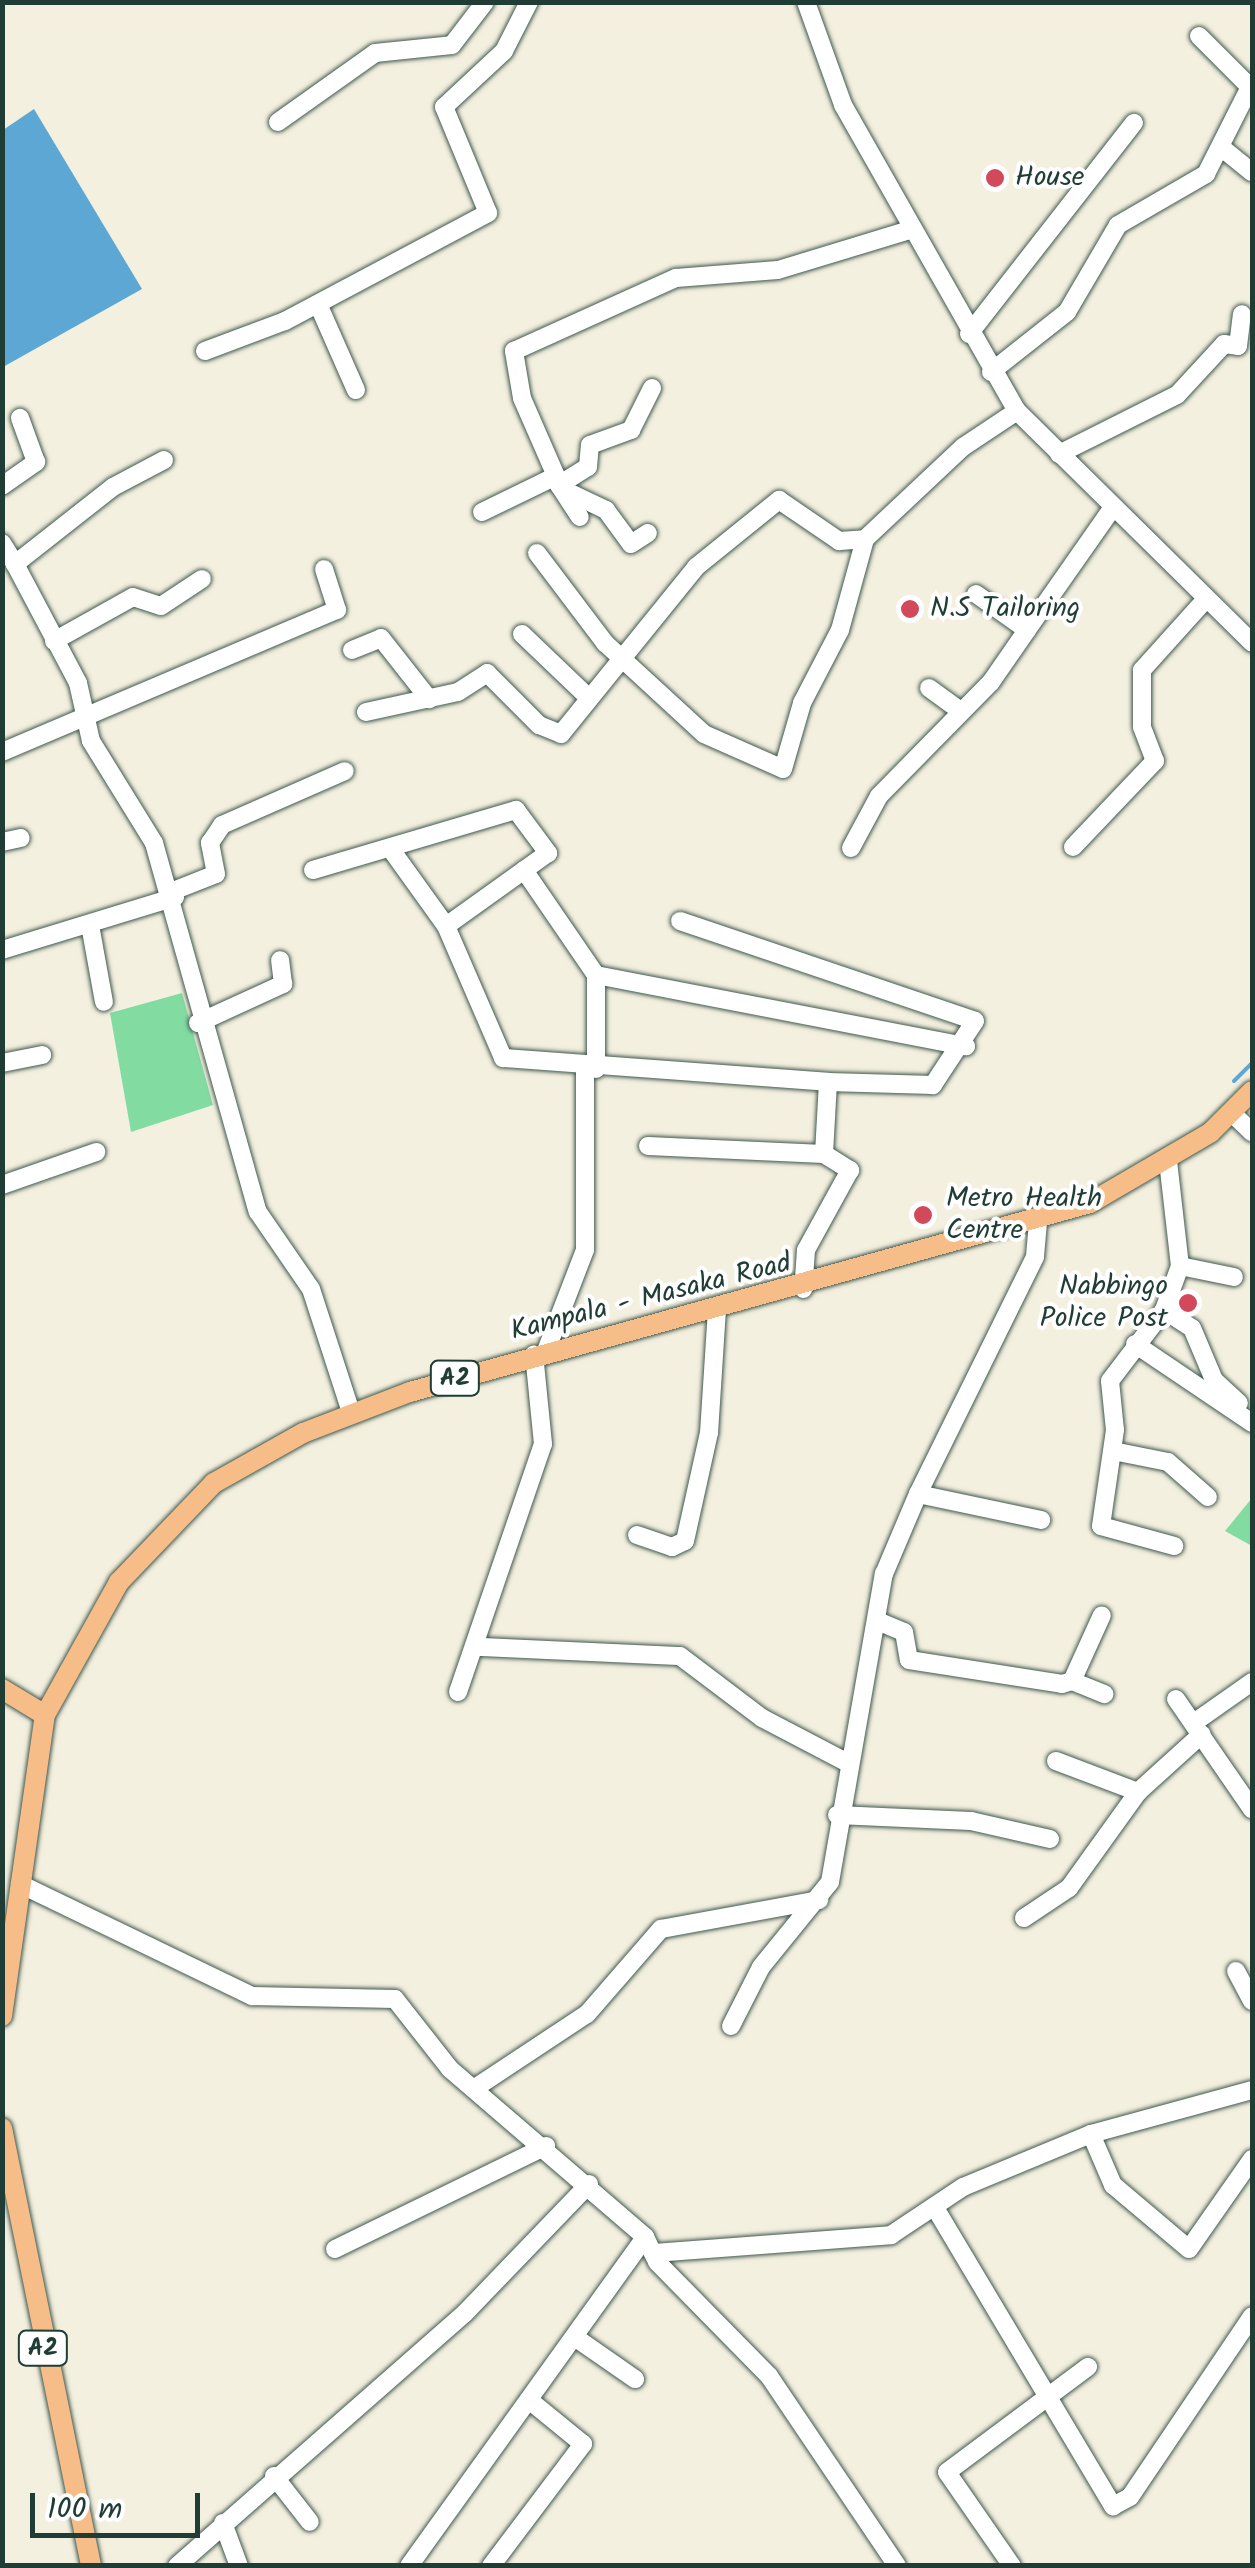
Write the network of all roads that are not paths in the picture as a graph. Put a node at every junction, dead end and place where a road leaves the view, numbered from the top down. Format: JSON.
{"nodes":[{"id":1,"x":485,"y":2,"type":"edge"},
{"id":2,"x":529,"y":2,"type":"edge"},
{"id":3,"x":806,"y":2,"type":"edge"},
{"id":4,"x":1199,"y":36,"type":"dead end"},
{"id":5,"x":1251,"y":86,"type":"edge"},
{"id":6,"x":278,"y":122,"type":"dead end"},
{"id":7,"x":1134,"y":123,"type":"dead end"},
{"id":8,"x":1222,"y":148,"type":"junction"},
{"id":9,"x":1252,"y":172,"type":"edge"},
{"id":10,"x":910,"y":230,"type":"junction"},
{"id":11,"x":318,"y":304,"type":"junction"},
{"id":12,"x":1242,"y":314,"type":"dead end"},
{"id":13,"x":969,"y":334,"type":"junction"},
{"id":14,"x":206,"y":350,"type":"dead end"},
{"id":15,"x":991,"y":372,"type":"junction"},
{"id":16,"x":652,"y":388,"type":"dead end"},
{"id":17,"x":356,"y":390,"type":"dead end"},
{"id":18,"x":1017,"y":412,"type":"junction"},
{"id":19,"x":20,"y":418,"type":"dead end"},
{"id":20,"x":1059,"y":454,"type":"junction"},
{"id":21,"x":164,"y":460,"type":"dead end"},
{"id":22,"x":559,"y":484,"type":"junction"},
{"id":23,"x":2,"y":486,"type":"edge"},
{"id":24,"x":1113,"y":507,"type":"junction"},
{"id":25,"x":482,"y":512,"type":"dead end"},
{"id":26,"x":580,"y":517,"type":"dead end"},
{"id":27,"x":648,"y":534,"type":"dead end"},
{"id":28,"x":865,"y":539,"type":"junction"},
{"id":29,"x":2,"y":543,"type":"edge"},
{"id":30,"x":537,"y":553,"type":"dead end"},
{"id":31,"x":15,"y":564,"type":"junction"},
{"id":32,"x":324,"y":568,"type":"dead end"},
{"id":33,"x":202,"y":579,"type":"dead end"},
{"id":34,"x":976,"y":594,"type":"dead end"},
{"id":35,"x":1206,"y":599,"type":"junction"},
{"id":36,"x":1027,"y":630,"type":"junction"},
{"id":37,"x":522,"y":634,"type":"dead end"},
{"id":38,"x":54,"y":640,"type":"junction"},
{"id":39,"x":1252,"y":641,"type":"edge"},
{"id":40,"x":352,"y":650,"type":"dead end"},
{"id":41,"x":625,"y":659,"type":"junction"},
{"id":42,"x":930,"y":688,"type":"dead end"},
{"id":43,"x":588,"y":698,"type":"junction"},
{"id":44,"x":429,"y":699,"type":"junction"},
{"id":45,"x":961,"y":711,"type":"junction"},
{"id":46,"x":366,"y":712,"type":"dead end"},
{"id":47,"x":80,"y":718,"type":"junction"},
{"id":48,"x":2,"y":752,"type":"edge"},
{"id":49,"x":345,"y":770,"type":"dead end"},
{"id":50,"x":1073,"y":847,"type":"dead end"},
{"id":51,"x":390,"y":848,"type":"junction"},
{"id":52,"x":850,"y":848,"type":"dead end"},
{"id":53,"x":312,"y":870,"type":"dead end"},
{"id":54,"x":524,"y":870,"type":"junction"},
{"id":55,"x":174,"y":894,"type":"junction"},
{"id":56,"x":680,"y":921,"type":"dead end"},
{"id":57,"x":90,"y":925,"type":"junction"},
{"id":58,"x":446,"y":926,"type":"junction"},
{"id":59,"x":2,"y":950,"type":"edge"},
{"id":60,"x":280,"y":960,"type":"dead end"},
{"id":61,"x":596,"y":975,"type":"junction"},
{"id":62,"x":104,"y":1002,"type":"dead end"},
{"id":63,"x":198,"y":1023,"type":"junction"},
{"id":64,"x":966,"y":1046,"type":"junction"},
{"id":65,"x":42,"y":1055,"type":"dead end"},
{"id":66,"x":2,"y":1064,"type":"edge"},
{"id":67,"x":590,"y":1068,"type":"junction"},
{"id":68,"x":828,"y":1082,"type":"junction"},
{"id":69,"x":1252,"y":1092,"type":"edge"},
{"id":70,"x":1232,"y":1113,"type":"junction"},
{"id":71,"x":1252,"y":1132,"type":"edge"},
{"id":72,"x":648,"y":1146,"type":"dead end"},
{"id":73,"x":96,"y":1152,"type":"dead end"},
{"id":74,"x":824,"y":1154,"type":"junction"},
{"id":75,"x":1168,"y":1161,"type":"junction"},
{"id":76,"x":2,"y":1186,"type":"edge"},
{"id":77,"x":1038,"y":1222,"type":"junction"},
{"id":78,"x":1180,"y":1266,"type":"junction"},
{"id":79,"x":1234,"y":1277,"type":"dead end"},
{"id":80,"x":803,"y":1289,"type":"junction"},
{"id":81,"x":717,"y":1310,"type":"junction"},
{"id":82,"x":1164,"y":1310,"type":"junction"},
{"id":83,"x":560,"y":1320,"type":"junction"},
{"id":84,"x":573,"y":1344,"type":"junction"},
{"id":85,"x":1135,"y":1344,"type":"junction"},
{"id":86,"x":540,"y":1353,"type":"junction"},
{"id":87,"x":351,"y":1412,"type":"junction"},
{"id":88,"x":1252,"y":1412,"type":"edge"},
{"id":89,"x":1252,"y":1424,"type":"edge"},
{"id":90,"x":1113,"y":1451,"type":"junction"},
{"id":91,"x":918,"y":1494,"type":"junction"},
{"id":92,"x":1208,"y":1497,"type":"dead end"},
{"id":93,"x":1041,"y":1520,"type":"dead end"},
{"id":94,"x":637,"y":1535,"type":"dead end"},
{"id":95,"x":1174,"y":1546,"type":"dead end"},
{"id":96,"x":1102,"y":1615,"type":"dead end"},
{"id":97,"x":880,"y":1622,"type":"junction"},
{"id":98,"x":480,"y":1648,"type":"junction"},
{"id":99,"x":1072,"y":1681,"type":"junction"},
{"id":100,"x":1252,"y":1682,"type":"edge"},
{"id":101,"x":2,"y":1688,"type":"edge"},
{"id":102,"x":458,"y":1692,"type":"dead end"},
{"id":103,"x":1104,"y":1694,"type":"dead end"},
{"id":104,"x":1176,"y":1699,"type":"dead end"},
{"id":105,"x":45,"y":1715,"type":"junction"},
{"id":106,"x":1199,"y":1728,"type":"junction"},
{"id":107,"x":1056,"y":1761,"type":"dead end"},
{"id":108,"x":848,"y":1763,"type":"junction"},
{"id":109,"x":1138,"y":1792,"type":"junction"},
{"id":110,"x":1252,"y":1808,"type":"edge"},
{"id":111,"x":837,"y":1816,"type":"junction"},
{"id":112,"x":1050,"y":1838,"type":"dead end"},
{"id":113,"x":20,"y":1884,"type":"junction"},
{"id":114,"x":818,"y":1900,"type":"junction"},
{"id":115,"x":9,"y":1918,"type":"edge"},
{"id":116,"x":1024,"y":1918,"type":"dead end"},
{"id":117,"x":1236,"y":1971,"type":"dead end"},
{"id":118,"x":1252,"y":2001,"type":"edge"},
{"id":119,"x":2,"y":2016,"type":"edge"},
{"id":120,"x":731,"y":2026,"type":"dead end"},
{"id":121,"x":475,"y":2088,"type":"junction"},
{"id":122,"x":1252,"y":2090,"type":"edge"},
{"id":123,"x":2,"y":2128,"type":"edge"},
{"id":124,"x":1091,"y":2134,"type":"junction"},
{"id":125,"x":546,"y":2146,"type":"junction"},
{"id":126,"x":1252,"y":2159,"type":"edge"},
{"id":127,"x":589,"y":2184,"type":"junction"},
{"id":128,"x":937,"y":2211,"type":"junction"},
{"id":129,"x":649,"y":2245,"type":"junction"},
{"id":130,"x":336,"y":2250,"type":"dead end"},
{"id":131,"x":1252,"y":2316,"type":"edge"},
{"id":132,"x":576,"y":2338,"type":"junction"},
{"id":133,"x":1088,"y":2368,"type":"dead end"},
{"id":134,"x":635,"y":2380,"type":"dead end"},
{"id":135,"x":1049,"y":2395,"type":"junction"},
{"id":136,"x":530,"y":2400,"type":"junction"},
{"id":137,"x":274,"y":2476,"type":"junction"},
{"id":138,"x":223,"y":2522,"type":"junction"},
{"id":139,"x":310,"y":2522,"type":"dead end"},
{"id":140,"x":91,"y":2566,"type":"edge"},
{"id":141,"x":177,"y":2566,"type":"edge"},
{"id":142,"x":239,"y":2566,"type":"edge"},
{"id":143,"x":409,"y":2566,"type":"edge"},
{"id":144,"x":492,"y":2566,"type":"edge"},
{"id":145,"x":897,"y":2566,"type":"edge"},
{"id":146,"x":1012,"y":2566,"type":"edge"}],
"edges":[{"from":1,"to":6,"type":"street"},
{"from":2,"to":11,"type":"street"},
{"from":3,"to":10,"type":"street"},
{"from":4,"to":5,"type":"street"},
{"from":5,"to":8,"type":"street"},
{"from":7,"to":13,"type":"street"},
{"from":8,"to":9,"type":"street"},
{"from":8,"to":15,"type":"street"},
{"from":10,"to":13,"type":"street"},
{"from":10,"to":22,"type":"street"},
{"from":11,"to":14,"type":"street"},
{"from":11,"to":17,"type":"street"},
{"from":12,"to":20,"type":"street"},
{"from":13,"to":15,"type":"street"},
{"from":15,"to":18,"type":"street"},
{"from":16,"to":22,"type":"street"},
{"from":18,"to":20,"type":"street"},
{"from":18,"to":28,"type":"street"},
{"from":19,"to":23,"type":"street"},
{"from":20,"to":24,"type":"street"},
{"from":21,"to":31,"type":"street"},
{"from":22,"to":25,"type":"street"},
{"from":22,"to":26,"type":"street"},
{"from":22,"to":27,"type":"street"},
{"from":24,"to":35,"type":"street"},
{"from":24,"to":36,"type":"street"},
{"from":28,"to":41,"type":"street"},
{"from":28,"to":41,"type":"street"},
{"from":29,"to":31,"type":"street"},
{"from":30,"to":41,"type":"street"},
{"from":31,"to":38,"type":"street"},
{"from":32,"to":47,"type":"street"},
{"from":33,"to":38,"type":"street"},
{"from":34,"to":36,"type":"street"},
{"from":35,"to":39,"type":"street"},
{"from":35,"to":50,"type":"street"},
{"from":36,"to":45,"type":"street"},
{"from":37,"to":43,"type":"street"},
{"from":38,"to":47,"type":"street"},
{"from":40,"to":44,"type":"street"},
{"from":41,"to":43,"type":"street"},
{"from":42,"to":45,"type":"street"},
{"from":43,"to":44,"type":"street"},
{"from":44,"to":46,"type":"street"},
{"from":45,"to":52,"type":"street"},
{"from":47,"to":48,"type":"street"},
{"from":47,"to":55,"type":"street"},
{"from":49,"to":55,"type":"street"},
{"from":51,"to":53,"type":"street"},
{"from":51,"to":54,"type":"street"},
{"from":51,"to":58,"type":"street"},
{"from":54,"to":58,"type":"street"},
{"from":54,"to":61,"type":"street"},
{"from":55,"to":57,"type":"street"},
{"from":55,"to":63,"type":"street"},
{"from":56,"to":64,"type":"street"},
{"from":57,"to":59,"type":"street"},
{"from":57,"to":62,"type":"street"},
{"from":58,"to":67,"type":"street"},
{"from":60,"to":63,"type":"street"},
{"from":61,"to":64,"type":"street"},
{"from":61,"to":67,"type":"street"},
{"from":63,"to":87,"type":"street"},
{"from":64,"to":68,"type":"street"},
{"from":65,"to":66,"type":"street"},
{"from":67,"to":68,"type":"street"},
{"from":67,"to":83,"type":"street"},
{"from":68,"to":74,"type":"street"},
{"from":69,"to":70,"type":"main road","name":"Kampala - Masaka Road","number":"A2"},
{"from":70,"to":71,"type":"street"},
{"from":70,"to":75,"type":"main road","name":"Kampala - Masaka Road","number":"A2"},
{"from":72,"to":74,"type":"street"},
{"from":73,"to":76,"type":"street"},
{"from":74,"to":80,"type":"street"},
{"from":75,"to":77,"type":"main road","name":"Kampala - Masaka Road","number":"A2"},
{"from":75,"to":78,"type":"street"},
{"from":77,"to":80,"type":"main road","name":"Kampala - Masaka Road","number":"A2"},
{"from":77,"to":91,"type":"street"},
{"from":78,"to":79,"type":"street"},
{"from":78,"to":82,"type":"street"},
{"from":80,"to":81,"type":"main road","name":"Kampala - Masaka Road","number":"A2"},
{"from":81,"to":84,"type":"main road","name":"Kampala - Masaka Road","number":"A2"},
{"from":81,"to":94,"type":"street"},
{"from":82,"to":85,"type":"street"},
{"from":82,"to":88,"type":"street"},
{"from":83,"to":84,"type":"street"},
{"from":83,"to":86,"type":"street"},
{"from":84,"to":86,"type":"main road","name":"Kampala - Masaka Road","number":"A2"},
{"from":85,"to":89,"type":"street"},
{"from":85,"to":90,"type":"street"},
{"from":86,"to":87,"type":"main road","name":"Kampala - Masaka Road","number":"A2"},
{"from":86,"to":98,"type":"street"},
{"from":87,"to":105,"type":"main road","name":"Kampala - Masaka Road","number":"A2"},
{"from":90,"to":92,"type":"street"},
{"from":90,"to":95,"type":"street"},
{"from":91,"to":93,"type":"street"},
{"from":91,"to":97,"type":"street"},
{"from":96,"to":99,"type":"street"},
{"from":97,"to":99,"type":"street"},
{"from":97,"to":108,"type":"street"},
{"from":98,"to":102,"type":"street"},
{"from":98,"to":108,"type":"street"},
{"from":99,"to":103,"type":"street"},
{"from":100,"to":106,"type":"street"},
{"from":101,"to":105,"type":"main road"},
{"from":104,"to":106,"type":"street"},
{"from":105,"to":113,"type":"main road","name":"Kampala - Masaka Road","number":"A2"},
{"from":106,"to":109,"type":"street"},
{"from":106,"to":110,"type":"street"},
{"from":107,"to":109,"type":"street"},
{"from":108,"to":111,"type":"street"},
{"from":109,"to":116,"type":"street"},
{"from":111,"to":112,"type":"street"},
{"from":111,"to":114,"type":"street"},
{"from":113,"to":115,"type":"main road","name":"Kampala - Masaka Road","number":"A2"},
{"from":113,"to":121,"type":"street"},
{"from":114,"to":120,"type":"street"},
{"from":114,"to":121,"type":"street"},
{"from":115,"to":119,"type":"main road","name":"Kampala - Masaka Road","number":"A2"},
{"from":117,"to":118,"type":"street"},
{"from":121,"to":125,"type":"street"},
{"from":122,"to":124,"type":"street"},
{"from":123,"to":140,"type":"main road","number":"A2"},
{"from":124,"to":126,"type":"street"},
{"from":124,"to":128,"type":"street"},
{"from":125,"to":127,"type":"street"},
{"from":125,"to":130,"type":"street"},
{"from":127,"to":129,"type":"street"},
{"from":127,"to":137,"type":"street"},
{"from":128,"to":129,"type":"street"},
{"from":128,"to":135,"type":"street"},
{"from":129,"to":132,"type":"street"},
{"from":129,"to":145,"type":"street"},
{"from":131,"to":135,"type":"street"},
{"from":132,"to":134,"type":"street"},
{"from":132,"to":136,"type":"street"},
{"from":133,"to":135,"type":"street"},
{"from":135,"to":146,"type":"street"},
{"from":136,"to":143,"type":"street"},
{"from":136,"to":144,"type":"street"},
{"from":137,"to":138,"type":"street"},
{"from":137,"to":139,"type":"street"},
{"from":138,"to":141,"type":"street"},
{"from":138,"to":142,"type":"street"}]}
